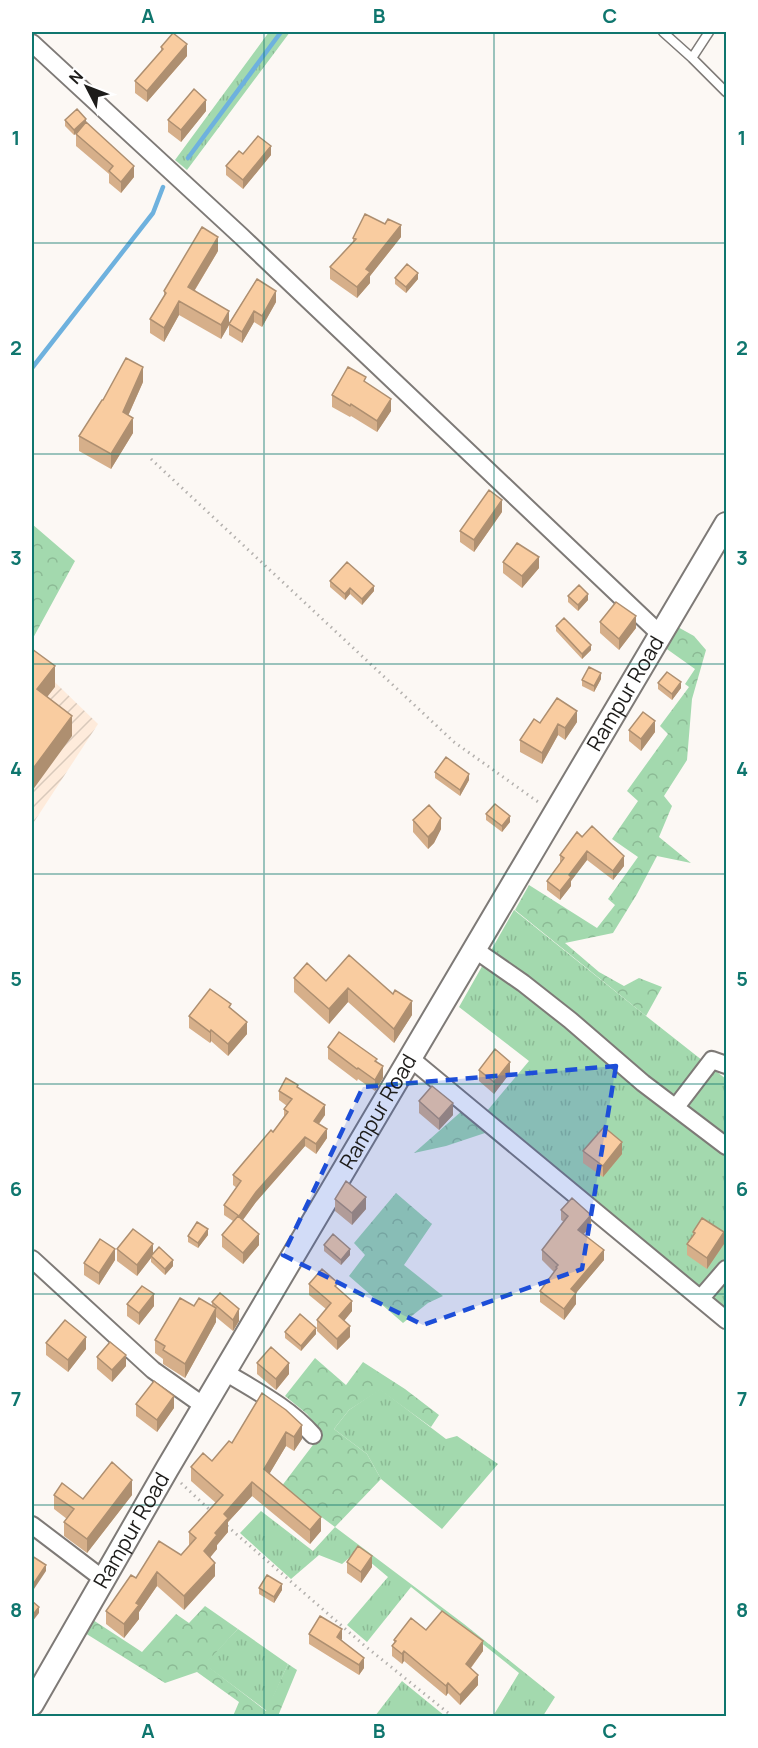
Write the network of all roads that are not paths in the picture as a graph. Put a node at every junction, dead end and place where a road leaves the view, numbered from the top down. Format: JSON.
{"nodes":[{"id":1,"x":663,"y":32,"type":"edge"},
{"id":2,"x":709,"y":32,"type":"edge"},
{"id":3,"x":32,"y":43,"type":"edge"},
{"id":4,"x":692,"y":58,"type":"junction"},
{"id":5,"x":726,"y":92,"type":"edge"},
{"id":6,"x":726,"y":524,"type":"edge"},
{"id":7,"x":660,"y":634,"type":"junction"},
{"id":8,"x":474,"y":949,"type":"junction"},
{"id":9,"x":410,"y":1058,"type":"junction"},
{"id":10,"x":726,"y":1065,"type":"edge"},
{"id":11,"x":676,"y":1107,"type":"junction"},
{"id":12,"x":726,"y":1146,"type":"edge"},
{"id":13,"x":32,"y":1259,"type":"edge"},
{"id":14,"x":726,"y":1269,"type":"edge"},
{"id":15,"x":701,"y":1298,"type":"junction"},
{"id":16,"x":726,"y":1320,"type":"edge"},
{"id":17,"x":225,"y":1372,"type":"junction"},
{"id":18,"x":204,"y":1406,"type":"junction"},
{"id":19,"x":313,"y":1435,"type":"dead end"},
{"id":20,"x":32,"y":1525,"type":"edge"},
{"id":21,"x":103,"y":1579,"type":"junction"},
{"id":22,"x":32,"y":1704,"type":"edge"}],
"edges":[{"from":1,"to":4,"type":"lane"},
{"from":2,"to":4,"type":"lane"},
{"from":3,"to":7,"type":"street"},
{"from":4,"to":5,"type":"lane"},
{"from":6,"to":7,"type":"main road","name":"Rampur Road"},
{"from":7,"to":8,"type":"main road","name":"Rampur Road"},
{"from":8,"to":9,"type":"main road","name":"Rampur Road"},
{"from":8,"to":11,"type":"street"},
{"from":9,"to":15,"type":"street"},
{"from":9,"to":17,"type":"main road","name":"Rampur Road"},
{"from":10,"to":11,"type":"street"},
{"from":11,"to":12,"type":"street"},
{"from":13,"to":18,"type":"street"},
{"from":14,"to":15,"type":"street"},
{"from":15,"to":16,"type":"street"},
{"from":17,"to":18,"type":"main road","name":"Rampur Road"},
{"from":17,"to":19,"type":"street"},
{"from":18,"to":21,"type":"main road","name":"Rampur Road"},
{"from":20,"to":21,"type":"street"},
{"from":21,"to":22,"type":"main road","name":"Rampur Road"}]}
